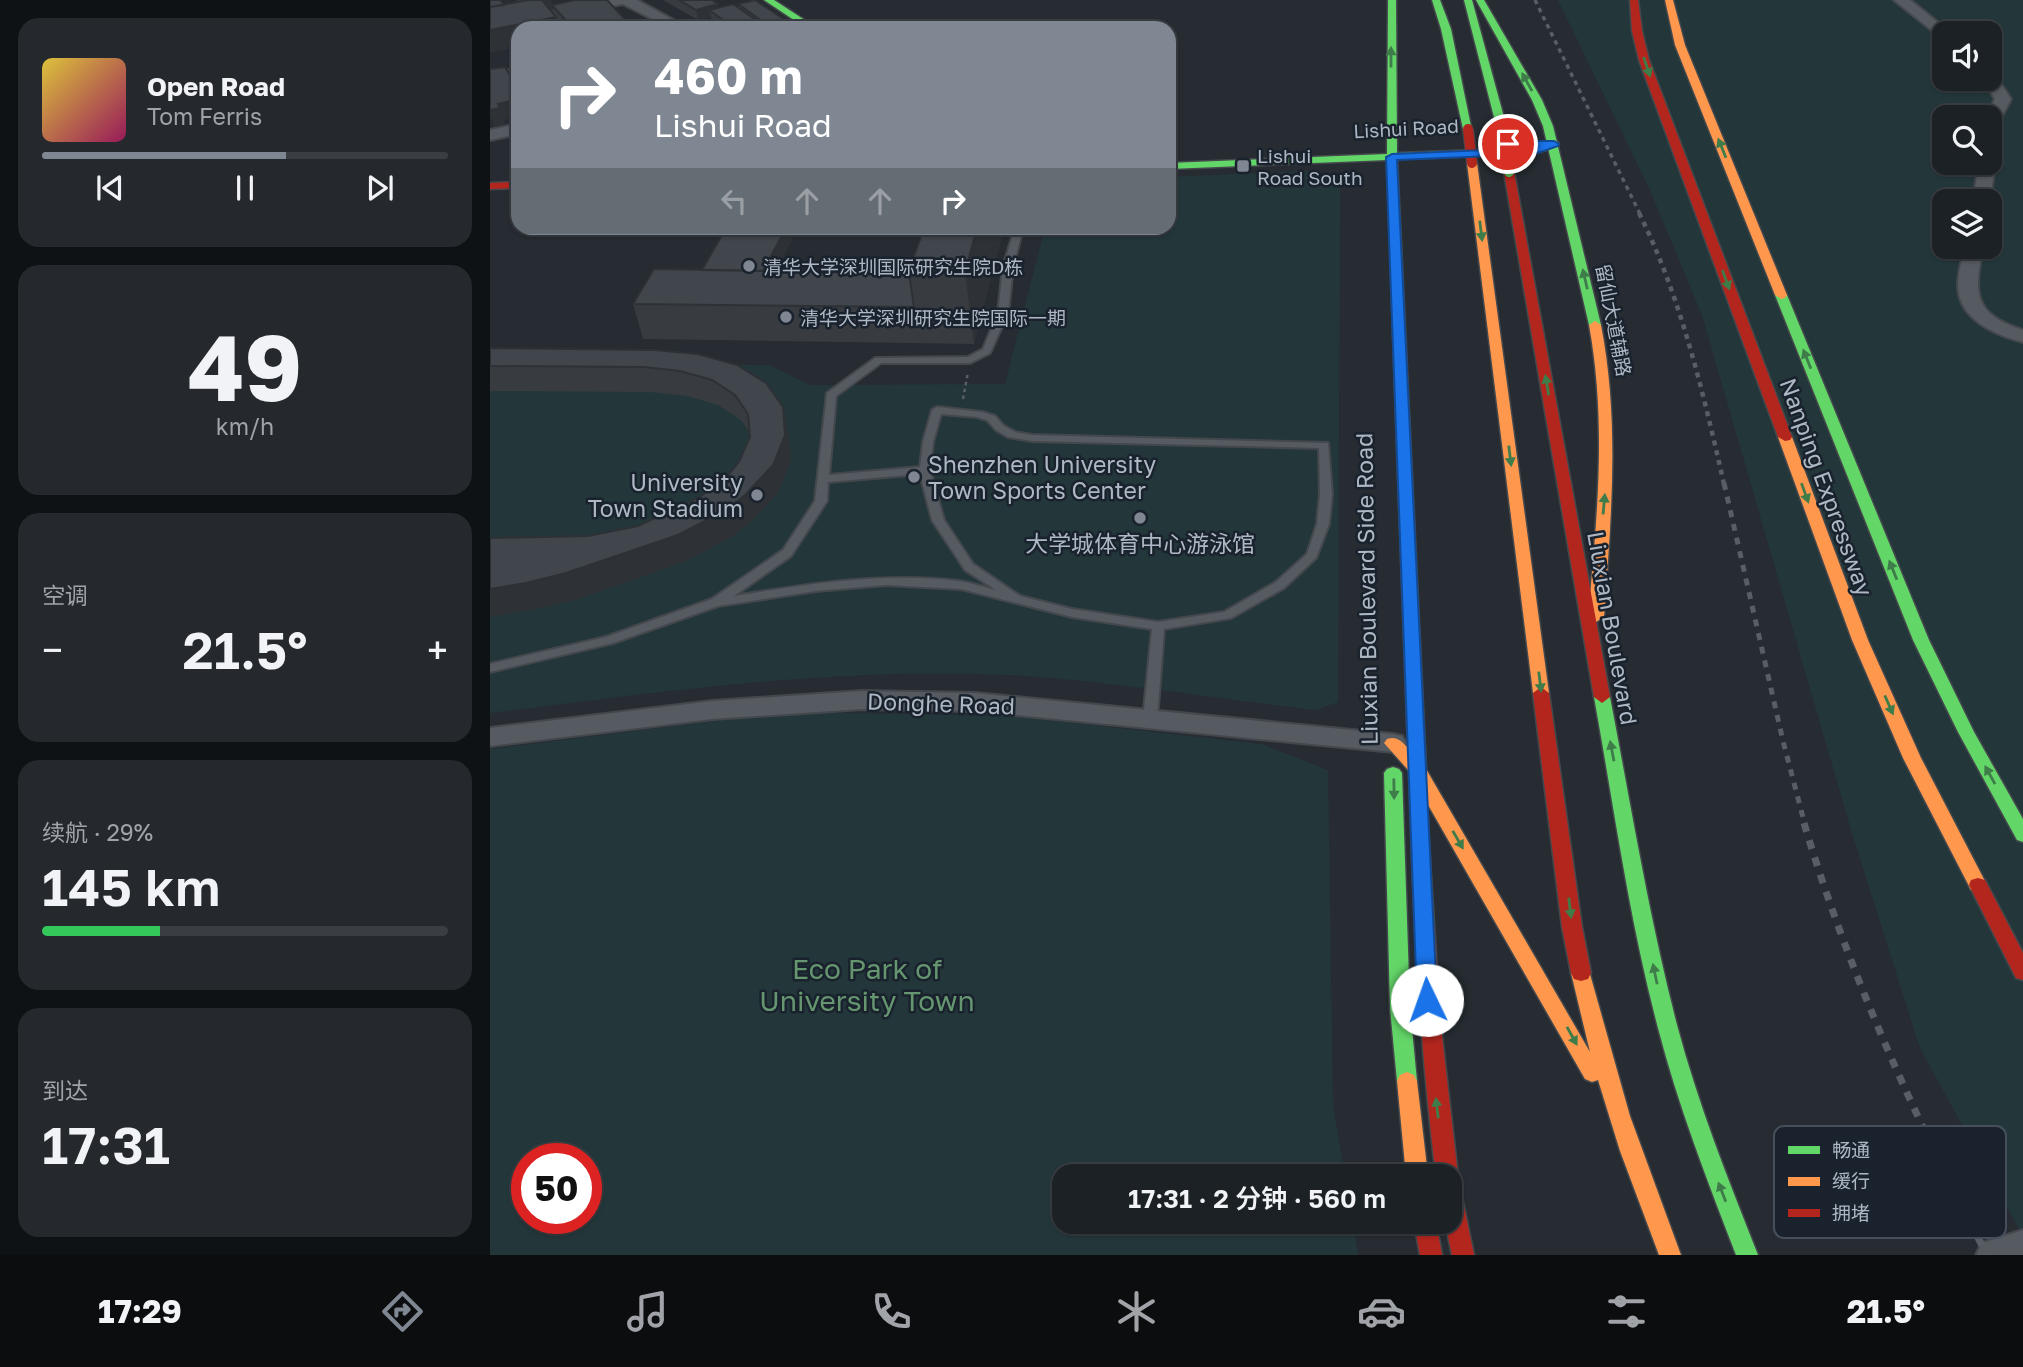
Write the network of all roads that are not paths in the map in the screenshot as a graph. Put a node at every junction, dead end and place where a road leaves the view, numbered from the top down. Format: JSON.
{"nodes":[{"id":1,"x":624,"y":0,"type":"edge"},
{"id":2,"x":768,"y":0,"type":"edge"},
{"id":3,"x":1376,"y":0,"type":"edge"},
{"id":4,"x":1392,"y":0,"type":"edge"},
{"id":5,"x":1436,"y":0,"type":"edge"},
{"id":6,"x":1468,"y":0,"type":"edge"},
{"id":7,"x":1480,"y":0,"type":"edge"},
{"id":8,"x":1634,"y":0,"type":"edge"},
{"id":9,"x":1669,"y":0,"type":"edge"},
{"id":10,"x":1901,"y":0,"type":"edge"},
{"id":11,"x":511,"y":21,"type":"edge"},
{"id":12,"x":511,"y":21,"type":"edge"},
{"id":13,"x":667,"y":21,"type":"edge"},
{"id":14,"x":801,"y":21,"type":"edge"},
{"id":15,"x":1932,"y":24,"type":"edge"},
{"id":16,"x":490,"y":25,"type":"edge"},
{"id":17,"x":511,"y":75,"type":"edge"},
{"id":18,"x":490,"y":79,"type":"edge"},
{"id":19,"x":511,"y":130,"type":"edge"},
{"id":20,"x":490,"y":135,"type":"edge"},
{"id":21,"x":1554,"y":144,"type":"junction"},
{"id":22,"x":1386,"y":154,"type":"junction"},
{"id":23,"x":1176,"y":159,"type":"edge"},
{"id":24,"x":1176,"y":166,"type":"edge"},
{"id":25,"x":511,"y":185,"type":"edge"},
{"id":26,"x":490,"y":186,"type":"edge"},
{"id":27,"x":511,"y":194,"type":"edge"},
{"id":28,"x":490,"y":195,"type":"edge"},
{"id":29,"x":1017,"y":235,"type":"edge"},
{"id":30,"x":1972,"y":259,"type":"edge"},
{"id":31,"x":2023,"y":336,"type":"edge"},
{"id":32,"x":1385,"y":381,"type":"dead end"},
{"id":33,"x":925,"y":470,"type":"junction"},
{"id":34,"x":823,"y":479,"type":"junction"},
{"id":35,"x":1015,"y":597,"type":"junction"},
{"id":36,"x":716,"y":602,"type":"junction"},
{"id":37,"x":1158,"y":626,"type":"junction"},
{"id":38,"x":490,"y":668,"type":"edge"},
{"id":39,"x":1597,"y":670,"type":"junction"},
{"id":40,"x":1150,"y":720,"type":"junction"},
{"id":41,"x":1392,"y":736,"type":"junction"},
{"id":42,"x":490,"y":737,"type":"edge"},
{"id":43,"x":1417,"y":769,"type":"junction"},
{"id":44,"x":2023,"y":835,"type":"edge"},
{"id":45,"x":2023,"y":972,"type":"edge"},
{"id":46,"x":1627,"y":1139,"type":"junction"},
{"id":47,"x":1416,"y":1164,"type":"edge"},
{"id":48,"x":1445,"y":1164,"type":"edge"},
{"id":49,"x":1427,"y":1234,"type":"edge"},
{"id":50,"x":1459,"y":1234,"type":"edge"},
{"id":51,"x":2023,"y":1246,"type":"edge"},
{"id":52,"x":1750,"y":1250,"type":"edge"},
{"id":53,"x":1431,"y":1255,"type":"edge"},
{"id":54,"x":1463,"y":1255,"type":"edge"},
{"id":55,"x":1670,"y":1255,"type":"edge"},
{"id":56,"x":1994,"y":1255,"type":"edge"}],
"edges":[{"from":1,"to":11,"type":"street"},
{"from":1,"to":13,"type":"street"},
{"from":2,"to":14,"type":"main road"},
{"from":3,"to":22,"type":"main road","name":"Liuxian Boulevard Side Road"},
{"from":22,"to":4,"type":"main road","one_way":true},
{"from":5,"to":46,"type":"main road","one_way":true,"bridge":true},
{"from":39,"to":6,"type":"main road","name":"Liuxian Boulevard","one_way":true,"bridge":true},
{"from":21,"to":7,"type":"main road","name":"留仙大道辅路","one_way":true},
{"from":8,"to":45,"type":"main road","name":"Nanping Expressway","one_way":true},
{"from":44,"to":9,"type":"main road","name":"Nanping Expressway","one_way":true},
{"from":10,"to":15,"type":"street"},
{"from":12,"to":16,"type":"street"},
{"from":17,"to":18,"type":"street"},
{"from":19,"to":20,"type":"street"},
{"from":21,"to":22,"type":"main road","name":"Lishui Road"},
{"from":39,"to":21,"type":"main road","name":"留仙大道辅路","one_way":true},
{"from":22,"to":23,"type":"main road","name":"Lishui Road"},
{"from":22,"to":24,"type":"main road","name":"Lishui Road"},
{"from":22,"to":32,"type":"main road","name":"Liuxian Boulevard Side Road"},
{"from":22,"to":43,"type":"main road","name":"Liuxian Boulevard Side Road"},
{"from":25,"to":26,"type":"main road"},
{"from":27,"to":28,"type":"main road"},
{"from":29,"to":34,"type":"lane"},
{"from":30,"to":31,"type":"street"},
{"from":33,"to":34,"type":"lane"},
{"from":33,"to":35,"type":"lane"},
{"from":33,"to":37,"type":"lane"},
{"from":34,"to":36,"type":"lane"},
{"from":35,"to":36,"type":"lane"},
{"from":35,"to":37,"type":"lane"},
{"from":36,"to":38,"type":"lane"},
{"from":37,"to":40,"type":"lane"},
{"from":52,"to":39,"type":"main road","name":"Liuxian Boulevard","one_way":true},
{"from":40,"to":41,"type":"street","name":"Donghe Road"},
{"from":40,"to":42,"type":"street","name":"Donghe Road"},
{"from":41,"to":43,"type":"main road"},
{"from":41,"to":47,"type":"main road","name":"Liuxian Boulevard Side Road","one_way":true},
{"from":43,"to":46,"type":"main road","one_way":true},
{"from":48,"to":43,"type":"main road","name":"Liuxian Boulevard Side Road","one_way":true},
{"from":46,"to":55,"type":"main road"},
{"from":49,"to":53,"type":"main road"},
{"from":50,"to":54,"type":"main road"},
{"from":51,"to":56,"type":"street"}]}
